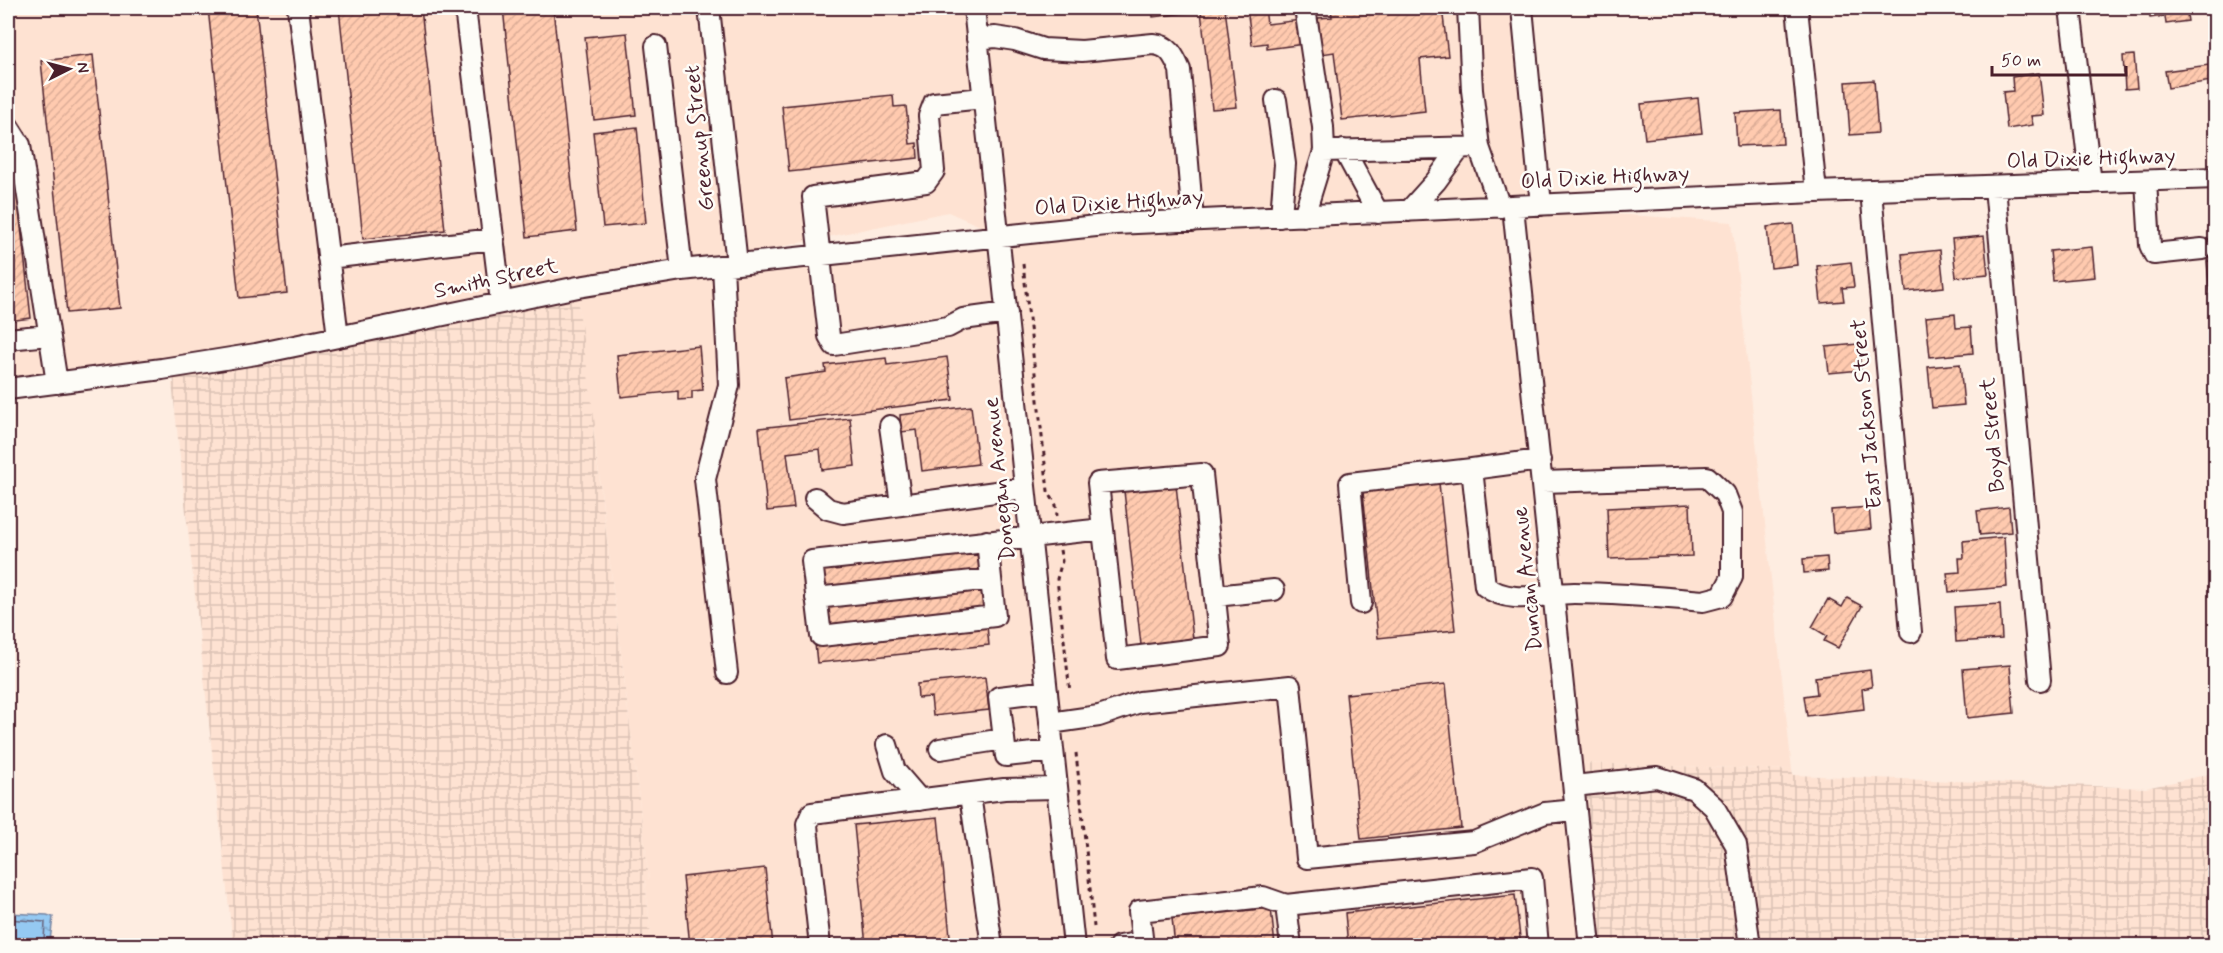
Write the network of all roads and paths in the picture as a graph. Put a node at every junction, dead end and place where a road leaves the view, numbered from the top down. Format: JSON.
{"nodes":[{"id":1,"x":298,"y":8,"type":"edge"},
{"id":2,"x":465,"y":8,"type":"edge"},
{"id":3,"x":710,"y":8,"type":"edge"},
{"id":4,"x":974,"y":8,"type":"edge"},
{"id":5,"x":1305,"y":8,"type":"edge"},
{"id":6,"x":1468,"y":8,"type":"edge"},
{"id":7,"x":1522,"y":8,"type":"edge"},
{"id":8,"x":1797,"y":8,"type":"edge"},
{"id":9,"x":2070,"y":8,"type":"edge"},
{"id":10,"x":977,"y":39,"type":"junction"},
{"id":11,"x":656,"y":46,"type":"dead end"},
{"id":12,"x":983,"y":98,"type":"junction"},
{"id":13,"x":1276,"y":100,"type":"dead end"},
{"id":14,"x":8,"y":126,"type":"edge"},
{"id":15,"x":1470,"y":148,"type":"junction"},
{"id":16,"x":1344,"y":150,"type":"junction"},
{"id":17,"x":1324,"y":151,"type":"junction"},
{"id":18,"x":2216,"y":178,"type":"edge"},
{"id":19,"x":2146,"y":181,"type":"junction"},
{"id":20,"x":2091,"y":183,"type":"junction"},
{"id":21,"x":1995,"y":187,"type":"junction"},
{"id":22,"x":1871,"y":191,"type":"junction"},
{"id":23,"x":1816,"y":192,"type":"junction"},
{"id":24,"x":1540,"y":205,"type":"junction"},
{"id":25,"x":1507,"y":207,"type":"junction"},
{"id":26,"x":1409,"y":211,"type":"junction"},
{"id":27,"x":1378,"y":213,"type":"junction"},
{"id":28,"x":1304,"y":216,"type":"junction"},
{"id":29,"x":1281,"y":217,"type":"junction"},
{"id":30,"x":1193,"y":221,"type":"junction"},
{"id":31,"x":998,"y":237,"type":"junction"},
{"id":32,"x":494,"y":238,"type":"junction"},
{"id":33,"x":2202,"y":249,"type":"dead end"},
{"id":34,"x":820,"y":256,"type":"junction"},
{"id":35,"x":328,"y":258,"type":"junction"},
{"id":36,"x":1023,"y":264,"type":"dead end"},
{"id":37,"x":730,"y":265,"type":"junction"},
{"id":38,"x":682,"y":270,"type":"junction"},
{"id":39,"x":501,"y":302,"type":"junction"},
{"id":40,"x":1007,"y":313,"type":"junction"},
{"id":41,"x":49,"y":335,"type":"junction"},
{"id":42,"x":338,"y":337,"type":"junction"},
{"id":43,"x":8,"y":339,"type":"edge"},
{"id":44,"x":57,"y":383,"type":"junction"},
{"id":45,"x":8,"y":388,"type":"edge"},
{"id":46,"x":890,"y":426,"type":"dead end"},
{"id":47,"x":1540,"y":460,"type":"junction"},
{"id":48,"x":1472,"y":469,"type":"junction"},
{"id":49,"x":1542,"y":482,"type":"junction"},
{"id":50,"x":1025,"y":488,"type":"junction"},
{"id":51,"x":814,"y":498,"type":"dead end"},
{"id":52,"x":901,"y":504,"type":"junction"},
{"id":53,"x":1057,"y":518,"type":"dead end"},
{"id":54,"x":1103,"y":529,"type":"junction"},
{"id":55,"x":1030,"y":536,"type":"junction"},
{"id":56,"x":987,"y":541,"type":"junction"},
{"id":57,"x":1060,"y":549,"type":"dead end"},
{"id":58,"x":991,"y":579,"type":"junction"},
{"id":59,"x":1274,"y":590,"type":"dead end"},
{"id":60,"x":1554,"y":593,"type":"junction"},
{"id":61,"x":1215,"y":596,"type":"junction"},
{"id":62,"x":816,"y":598,"type":"junction"},
{"id":63,"x":1361,"y":603,"type":"dead end"},
{"id":64,"x":1911,"y":632,"type":"dead end"},
{"id":65,"x":727,"y":673,"type":"dead end"},
{"id":66,"x":2040,"y":680,"type":"dead end"},
{"id":67,"x":1047,"y":691,"type":"junction"},
{"id":68,"x":1070,"y":692,"type":"dead end"},
{"id":69,"x":1050,"y":723,"type":"junction"},
{"id":70,"x":1004,"y":739,"type":"junction"},
{"id":71,"x":888,"y":745,"type":"dead end"},
{"id":72,"x":940,"y":749,"type":"dead end"},
{"id":73,"x":1053,"y":751,"type":"junction"},
{"id":74,"x":1076,"y":753,"type":"dead end"},
{"id":75,"x":1574,"y":786,"type":"junction"},
{"id":76,"x":1057,"y":788,"type":"junction"},
{"id":77,"x":970,"y":795,"type":"junction"},
{"id":78,"x":920,"y":800,"type":"junction"},
{"id":79,"x":1576,"y":810,"type":"junction"},
{"id":80,"x":1286,"y":905,"type":"junction"},
{"id":81,"x":1094,"y":927,"type":"dead end"},
{"id":82,"x":1143,"y":944,"type":"edge"},
{"id":83,"x":820,"y":945,"type":"edge"},
{"id":84,"x":992,"y":945,"type":"edge"},
{"id":85,"x":1074,"y":945,"type":"edge"},
{"id":86,"x":1119,"y":945,"type":"edge"},
{"id":87,"x":1291,"y":945,"type":"edge"},
{"id":88,"x":1538,"y":945,"type":"edge"},
{"id":89,"x":1590,"y":945,"type":"edge"},
{"id":90,"x":1750,"y":945,"type":"edge"}],
"edges":[{"from":1,"to":35,"type":"street"},
{"from":2,"to":32,"type":"street"},
{"from":3,"to":37,"type":"street","name":"Greenup Street"},
{"from":4,"to":10,"type":"street","name":"Donegan Avenue"},
{"from":5,"to":17,"type":"street"},
{"from":6,"to":15,"type":"street","name":"Duncan Avenue"},
{"from":7,"to":24,"type":"street"},
{"from":8,"to":23,"type":"street"},
{"from":9,"to":20,"type":"street"},
{"from":10,"to":12,"type":"street","name":"Donegan Avenue"},
{"from":10,"to":30,"type":"street"},
{"from":11,"to":38,"type":"street"},
{"from":12,"to":31,"type":"street","name":"Donegan Avenue"},
{"from":12,"to":34,"type":"street"},
{"from":13,"to":29,"type":"street"},
{"from":14,"to":41,"type":"street"},
{"from":15,"to":16,"type":"street"},
{"from":15,"to":25,"type":"street","name":"Duncan Avenue"},
{"from":15,"to":26,"type":"street"},
{"from":16,"to":17,"type":"street"},
{"from":16,"to":27,"type":"street"},
{"from":17,"to":28,"type":"street"},
{"from":18,"to":19,"type":"street","name":"Old Dixie Highway"},
{"from":19,"to":20,"type":"street","name":"Old Dixie Highway"},
{"from":19,"to":33,"type":"street"},
{"from":20,"to":21,"type":"street","name":"Old Dixie Highway"},
{"from":21,"to":22,"type":"street","name":"Old Dixie Highway"},
{"from":21,"to":66,"type":"street","name":"Boyd Street"},
{"from":22,"to":23,"type":"street","name":"Old Dixie Highway"},
{"from":22,"to":64,"type":"street","name":"East Jackson Street"},
{"from":23,"to":24,"type":"street","name":"Old Dixie Highway"},
{"from":24,"to":25,"type":"street","name":"Old Dixie Highway"},
{"from":25,"to":26,"type":"street","name":"Old Dixie Highway"},
{"from":25,"to":47,"type":"street","name":"Duncan Avenue"},
{"from":26,"to":27,"type":"street","name":"Old Dixie Highway"},
{"from":27,"to":28,"type":"street","name":"Old Dixie Highway"},
{"from":28,"to":29,"type":"street","name":"Old Dixie Highway"},
{"from":29,"to":30,"type":"street","name":"Old Dixie Highway"},
{"from":30,"to":31,"type":"street","name":"Old Dixie Highway"},
{"from":31,"to":34,"type":"street","name":"Smith Street"},
{"from":31,"to":40,"type":"street","name":"Donegan Avenue"},
{"from":32,"to":35,"type":"street"},
{"from":32,"to":39,"type":"street"},
{"from":34,"to":37,"type":"street","name":"Smith Street"},
{"from":34,"to":40,"type":"street"},
{"from":35,"to":42,"type":"street"},
{"from":36,"to":53,"type":"path"},
{"from":37,"to":38,"type":"street","name":"Smith Street"},
{"from":37,"to":65,"type":"street","name":"Greenup Street"},
{"from":38,"to":39,"type":"street","name":"Smith Street"},
{"from":39,"to":42,"type":"street","name":"Smith Street"},
{"from":40,"to":50,"type":"street","name":"Donegan Avenue"},
{"from":41,"to":43,"type":"street"},
{"from":41,"to":44,"type":"street"},
{"from":42,"to":44,"type":"street","name":"Smith Street"},
{"from":44,"to":45,"type":"street","name":"Smith Street"},
{"from":46,"to":52,"type":"street"},
{"from":47,"to":48,"type":"street"},
{"from":47,"to":49,"type":"street","name":"Duncan Avenue"},
{"from":48,"to":60,"type":"street"},
{"from":48,"to":63,"type":"street"},
{"from":49,"to":60,"type":"street","name":"Duncan Avenue"},
{"from":49,"to":60,"type":"street"},
{"from":50,"to":52,"type":"street"},
{"from":50,"to":55,"type":"street","name":"Donegan Avenue"},
{"from":51,"to":52,"type":"street"},
{"from":54,"to":55,"type":"street"},
{"from":54,"to":61,"type":"street"},
{"from":54,"to":61,"type":"street"},
{"from":55,"to":56,"type":"street"},
{"from":55,"to":67,"type":"street","name":"Donegan Avenue"},
{"from":56,"to":58,"type":"street"},
{"from":56,"to":62,"type":"street"},
{"from":57,"to":68,"type":"path"},
{"from":58,"to":62,"type":"street"},
{"from":58,"to":62,"type":"street"},
{"from":59,"to":61,"type":"street"},
{"from":60,"to":75,"type":"street","name":"Duncan Avenue"},
{"from":67,"to":69,"type":"street","name":"Donegan Avenue"},
{"from":67,"to":70,"type":"street"},
{"from":69,"to":73,"type":"street","name":"Donegan Avenue"},
{"from":69,"to":79,"type":"street"},
{"from":70,"to":72,"type":"street"},
{"from":70,"to":73,"type":"street"},
{"from":71,"to":78,"type":"street"},
{"from":73,"to":76,"type":"street","name":"Donegan Avenue"},
{"from":74,"to":81,"type":"path"},
{"from":75,"to":79,"type":"street","name":"Duncan Avenue"},
{"from":75,"to":90,"type":"street"},
{"from":76,"to":77,"type":"street"},
{"from":76,"to":85,"type":"street","name":"Donegan Avenue"},
{"from":77,"to":78,"type":"street"},
{"from":77,"to":84,"type":"street"},
{"from":78,"to":83,"type":"street"},
{"from":79,"to":89,"type":"street","name":"Duncan Avenue"},
{"from":80,"to":82,"type":"street"},
{"from":80,"to":87,"type":"street"},
{"from":80,"to":88,"type":"street"},
{"from":82,"to":86,"type":"street"}]}
